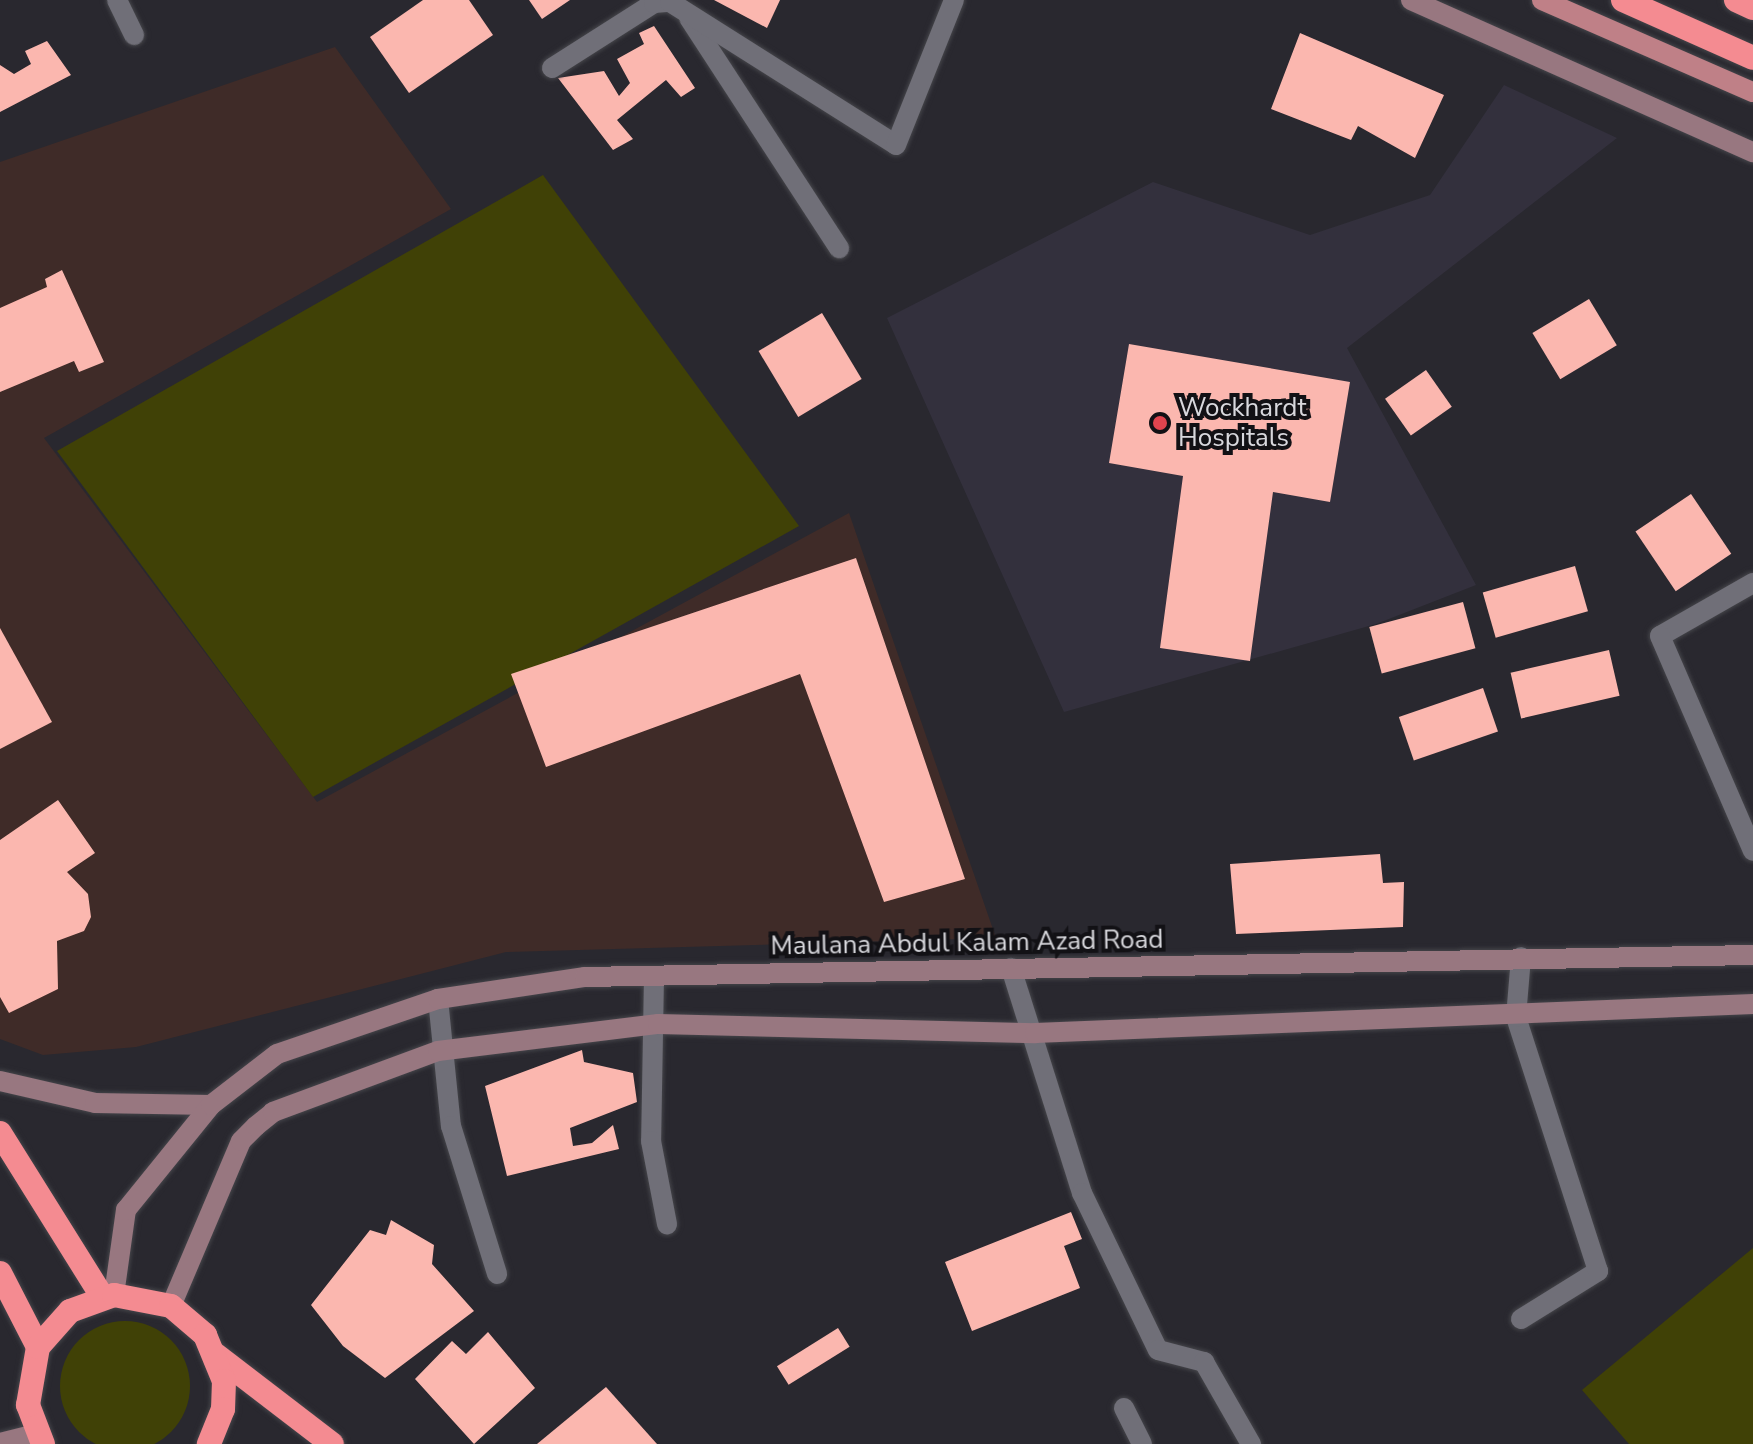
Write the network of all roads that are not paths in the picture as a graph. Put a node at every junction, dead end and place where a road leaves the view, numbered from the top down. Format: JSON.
{"nodes":[{"id":1,"x":117,"y":0,"type":"edge"},
{"id":2,"x":954,"y":0,"type":"edge"},
{"id":3,"x":1411,"y":0,"type":"edge"},
{"id":4,"x":1542,"y":0,"type":"edge"},
{"id":5,"x":1623,"y":0,"type":"edge"},
{"id":6,"x":1736,"y":0,"type":"edge"},
{"id":7,"x":1753,"y":8,"type":"edge"},
{"id":8,"x":685,"y":11,"type":"junction"},
{"id":9,"x":134,"y":35,"type":"dead end"},
{"id":10,"x":1753,"y":58,"type":"edge"},
{"id":11,"x":552,"y":68,"type":"dead end"},
{"id":12,"x":1753,"y":92,"type":"edge"},
{"id":13,"x":1753,"y":152,"type":"edge"},
{"id":14,"x":839,"y":248,"type":"dead end"},
{"id":15,"x":1753,"y":583,"type":"edge"},
{"id":16,"x":1753,"y":851,"type":"edge"},
{"id":17,"x":1753,"y":955,"type":"edge"},
{"id":18,"x":1521,"y":957,"type":"junction"},
{"id":19,"x":1011,"y":968,"type":"junction"},
{"id":20,"x":654,"y":976,"type":"junction"},
{"id":21,"x":438,"y":999,"type":"junction"},
{"id":22,"x":1753,"y":1004,"type":"edge"},
{"id":23,"x":1516,"y":1017,"type":"junction"},
{"id":24,"x":658,"y":1024,"type":"junction"},
{"id":25,"x":1035,"y":1033,"type":"junction"},
{"id":26,"x":438,"y":1051,"type":"junction"},
{"id":27,"x":0,"y":1081,"type":"edge"},
{"id":28,"x":211,"y":1105,"type":"junction"},
{"id":29,"x":0,"y":1133,"type":"edge"},
{"id":30,"x":667,"y":1224,"type":"dead end"},
{"id":31,"x":0,"y":1273,"type":"edge"},
{"id":32,"x":497,"y":1274,"type":"dead end"},
{"id":33,"x":108,"y":1295,"type":"junction"},
{"id":34,"x":171,"y":1306,"type":"junction"},
{"id":35,"x":1521,"y":1319,"type":"dead end"},
{"id":36,"x":38,"y":1347,"type":"junction"},
{"id":37,"x":216,"y":1355,"type":"junction"},
{"id":38,"x":1124,"y":1408,"type":"dead end"},
{"id":39,"x":40,"y":1439,"type":"edge"},
{"id":40,"x":0,"y":1443,"type":"edge"},
{"id":41,"x":209,"y":1444,"type":"edge"},
{"id":42,"x":332,"y":1444,"type":"edge"},
{"id":43,"x":1142,"y":1444,"type":"edge"},
{"id":44,"x":1251,"y":1444,"type":"edge"}],
"edges":[{"from":1,"to":9,"type":"street"},
{"from":2,"to":8,"type":"street"},
{"from":3,"to":13,"type":"street"},
{"from":4,"to":12,"type":"main road"},
{"from":5,"to":10,"type":"highway"},
{"from":6,"to":7,"type":"highway"},
{"from":8,"to":11,"type":"street"},
{"from":8,"to":14,"type":"street"},
{"from":15,"to":16,"type":"street"},
{"from":17,"to":18,"type":"street","name":"Maulana Abdul Kalam Azad Road"},
{"from":18,"to":19,"type":"street","name":"Maulana Abdul Kalam Azad Road"},
{"from":18,"to":23,"type":"street"},
{"from":19,"to":20,"type":"street","name":"Maulana Abdul Kalam Azad Road"},
{"from":19,"to":25,"type":"street"},
{"from":20,"to":21,"type":"street","name":"Maulana Abdul Kalam Azad Road"},
{"from":20,"to":24,"type":"street"},
{"from":21,"to":26,"type":"street"},
{"from":21,"to":28,"type":"street","name":"Maulana Abdul Kalam Azad Road"},
{"from":22,"to":23,"type":"street"},
{"from":23,"to":25,"type":"street"},
{"from":23,"to":35,"type":"street"},
{"from":24,"to":25,"type":"street"},
{"from":24,"to":26,"type":"street"},
{"from":24,"to":30,"type":"street"},
{"from":25,"to":44,"type":"street"},
{"from":26,"to":32,"type":"street"},
{"from":26,"to":34,"type":"street"},
{"from":27,"to":28,"type":"street"},
{"from":28,"to":33,"type":"street","name":"Maulana Abdul Kalam Azad Road"},
{"from":29,"to":33,"type":"highway"},
{"from":31,"to":36,"type":"highway"},
{"from":33,"to":34,"type":"highway"},
{"from":33,"to":36,"type":"highway"},
{"from":34,"to":37,"type":"highway"},
{"from":36,"to":39,"type":"highway"},
{"from":37,"to":41,"type":"highway"},
{"from":37,"to":42,"type":"highway"},
{"from":38,"to":43,"type":"street"},
{"from":39,"to":40,"type":"street"}]}
